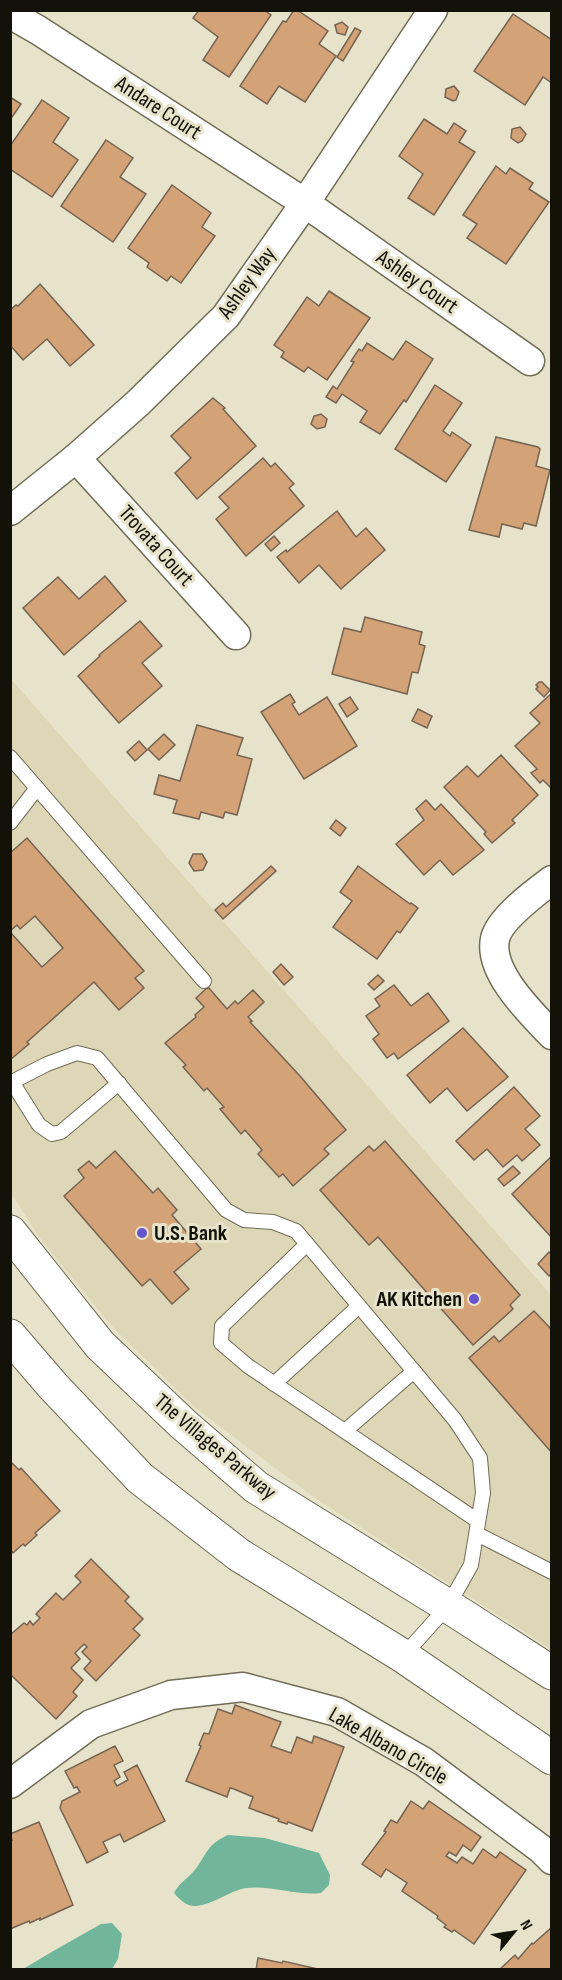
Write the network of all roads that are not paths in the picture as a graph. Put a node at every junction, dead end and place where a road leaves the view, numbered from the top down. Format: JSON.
{"nodes":[{"id":1,"x":433,"y":10,"type":"edge"},
{"id":2,"x":10,"y":14,"type":"edge"},
{"id":3,"x":305,"y":203,"type":"junction"},
{"id":4,"x":530,"y":361,"type":"dead end"},
{"id":5,"x":76,"y":458,"type":"junction"},
{"id":6,"x":10,"y":511,"type":"edge"},
{"id":7,"x":237,"y":635,"type":"dead end"},
{"id":8,"x":10,"y":757,"type":"edge"},
{"id":9,"x":37,"y":788,"type":"junction"},
{"id":10,"x":10,"y":823,"type":"edge"},
{"id":11,"x":552,"y":880,"type":"edge"},
{"id":12,"x":204,"y":981,"type":"dead end"},
{"id":13,"x":552,"y":1035,"type":"edge"},
{"id":14,"x":11,"y":1082,"type":"edge"},
{"id":15,"x":119,"y":1083,"type":"junction"},
{"id":16,"x":10,"y":1232,"type":"edge"},
{"id":17,"x":307,"y":1244,"type":"junction"},
{"id":18,"x":359,"y":1306,"type":"junction"},
{"id":19,"x":10,"y":1336,"type":"edge"},
{"id":20,"x":414,"y":1371,"type":"junction"},
{"id":21,"x":274,"y":1384,"type":"junction"},
{"id":22,"x":345,"y":1431,"type":"junction"},
{"id":23,"x":477,"y":1528,"type":"junction"},
{"id":24,"x":552,"y":1572,"type":"edge"},
{"id":25,"x":448,"y":1606,"type":"junction"},
{"id":26,"x":403,"y":1656,"type":"junction"},
{"id":27,"x":552,"y":1673,"type":"edge"},
{"id":28,"x":552,"y":1758,"type":"edge"},
{"id":29,"x":10,"y":1784,"type":"edge"},
{"id":30,"x":552,"y":1860,"type":"edge"}],
"edges":[{"from":1,"to":3,"type":"street","name":"Ashley Way"},
{"from":2,"to":3,"type":"street","name":"Andare Court"},
{"from":3,"to":4,"type":"street","name":"Ashley Court"},
{"from":3,"to":5,"type":"street","name":"Ashley Way"},
{"from":5,"to":6,"type":"street","name":"Ashley Way"},
{"from":5,"to":7,"type":"street","name":"Trovata Court"},
{"from":8,"to":9,"type":"lane"},
{"from":9,"to":10,"type":"lane"},
{"from":9,"to":12,"type":"lane"},
{"from":11,"to":13,"type":"street"},
{"from":14,"to":15,"type":"lane"},
{"from":14,"to":15,"type":"lane"},
{"from":15,"to":17,"type":"lane"},
{"from":16,"to":25,"type":"street","name":"The Villages Parkway"},
{"from":17,"to":18,"type":"lane"},
{"from":17,"to":21,"type":"lane"},
{"from":18,"to":20,"type":"lane"},
{"from":18,"to":21,"type":"lane"},
{"from":19,"to":26,"type":"street"},
{"from":20,"to":22,"type":"lane"},
{"from":20,"to":23,"type":"lane"},
{"from":21,"to":22,"type":"lane"},
{"from":22,"to":23,"type":"lane"},
{"from":23,"to":24,"type":"lane"},
{"from":23,"to":25,"type":"lane"},
{"from":25,"to":26,"type":"lane"},
{"from":25,"to":27,"type":"street","name":"The Villages Parkway"},
{"from":26,"to":28,"type":"street"},
{"from":29,"to":30,"type":"street","name":"Lake Albano Circle"}]}
